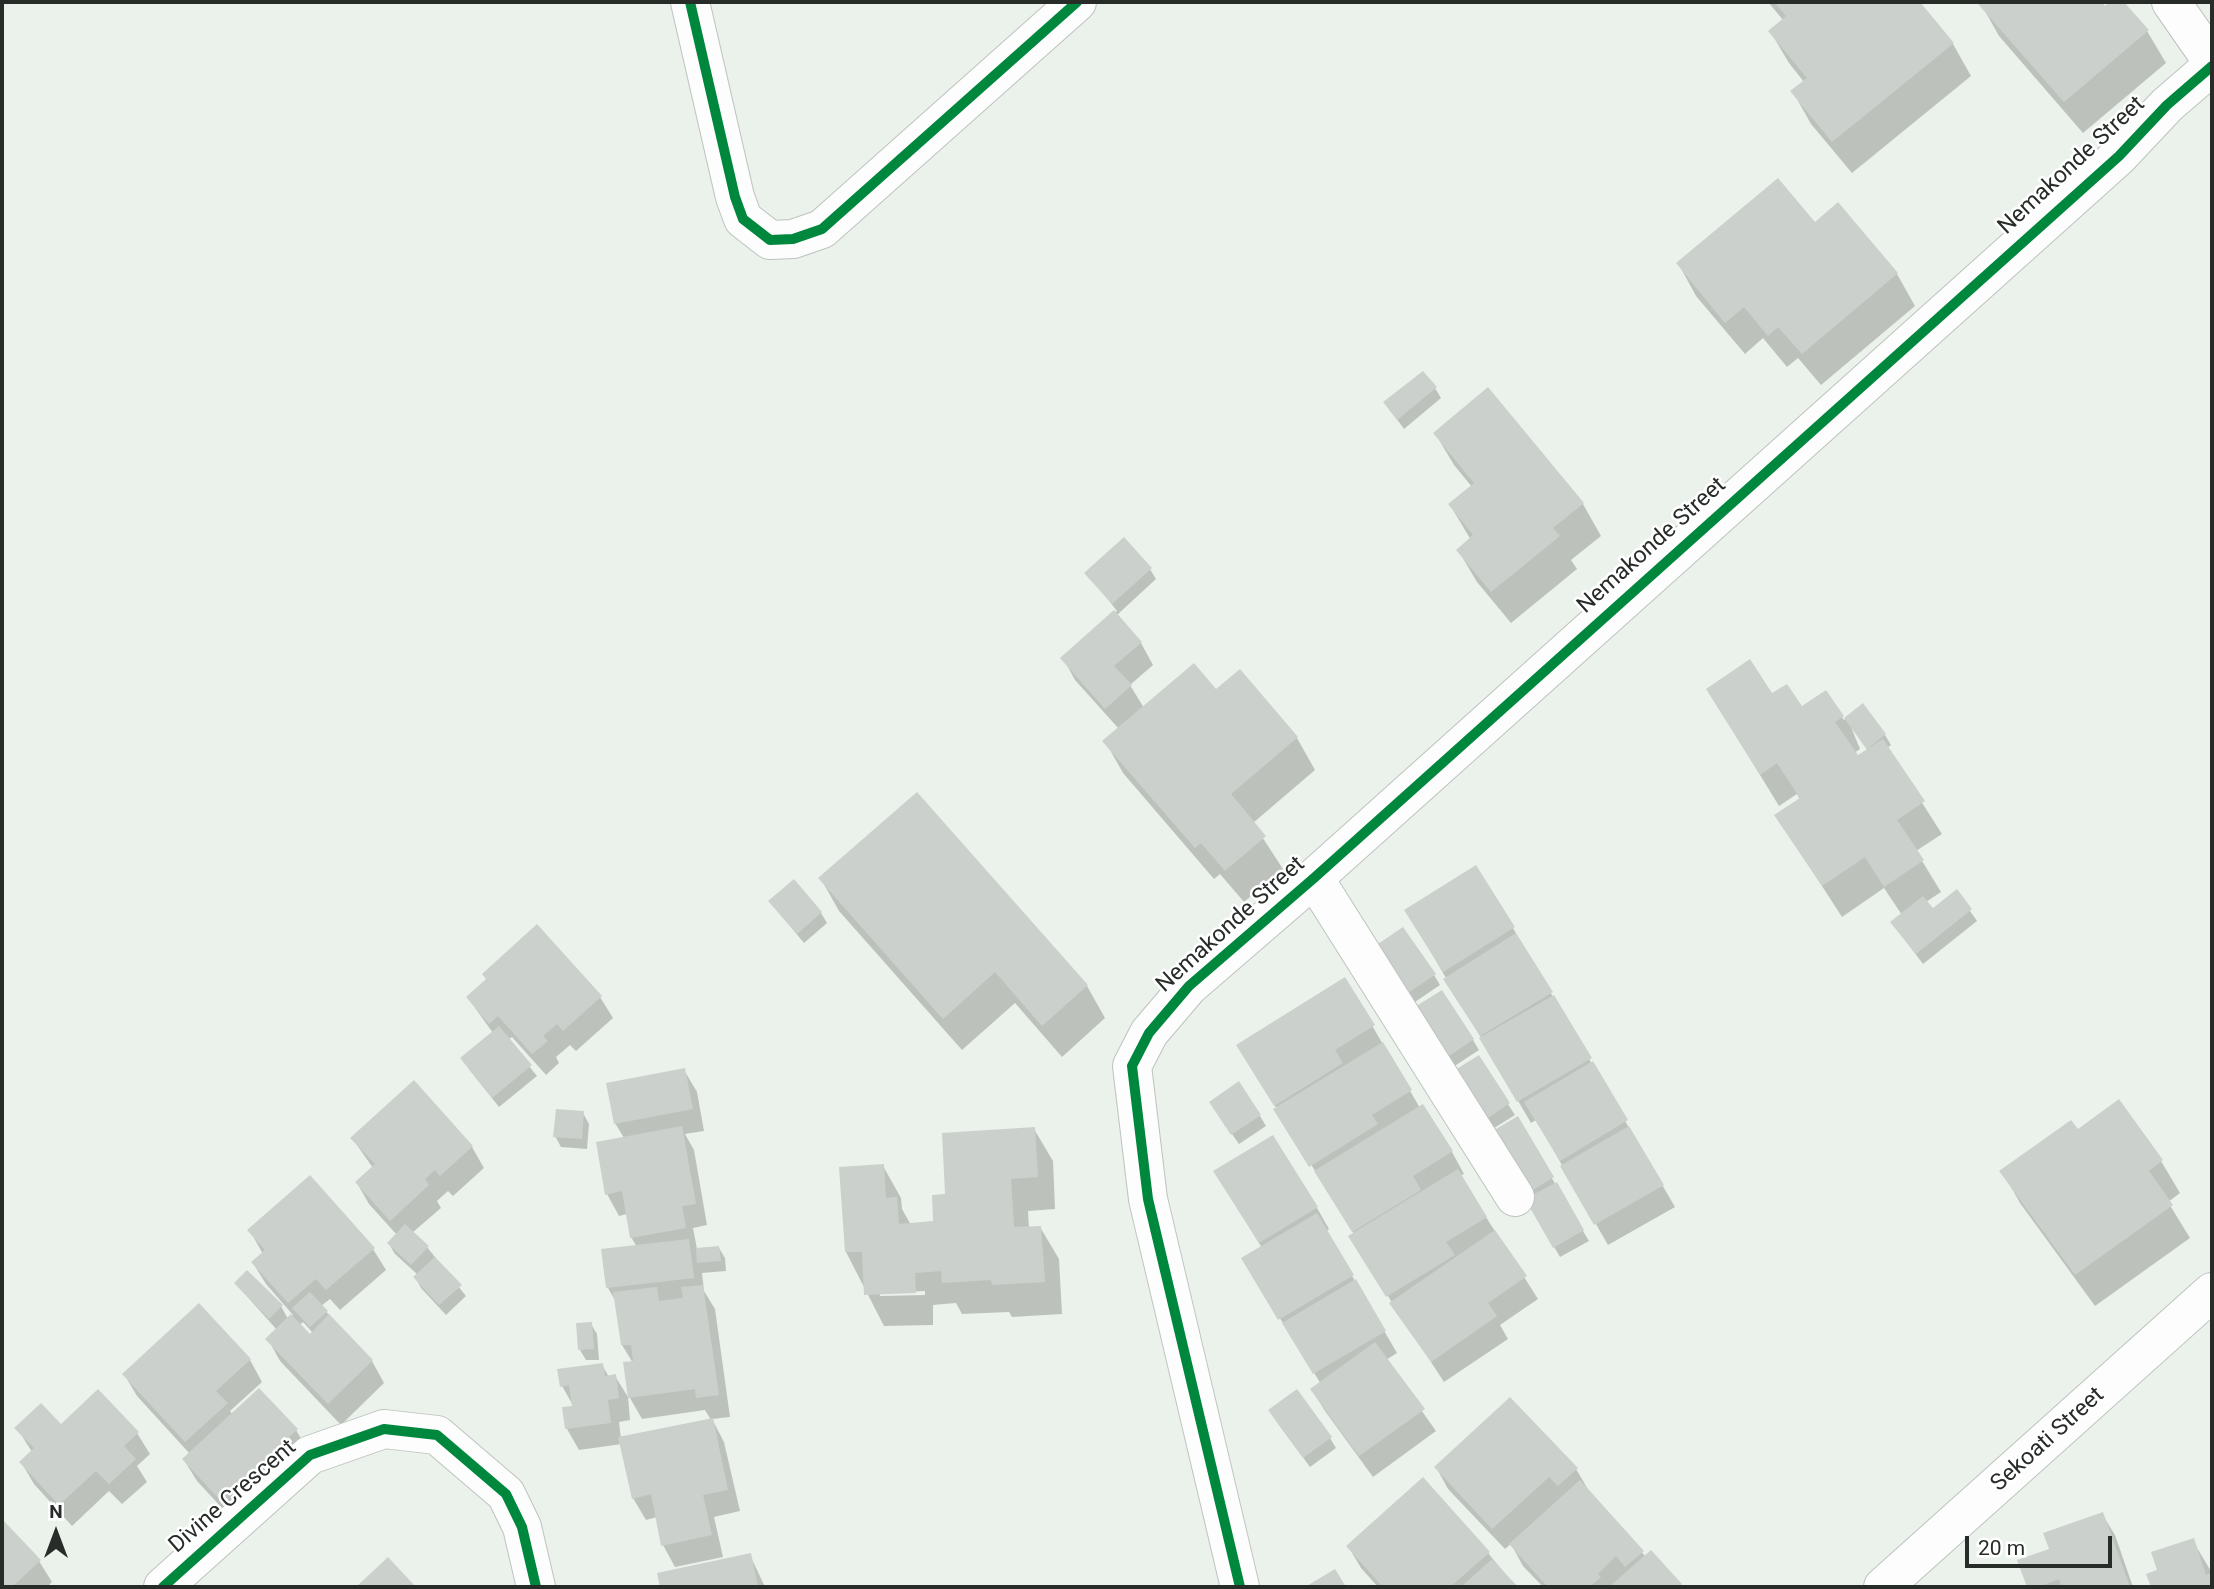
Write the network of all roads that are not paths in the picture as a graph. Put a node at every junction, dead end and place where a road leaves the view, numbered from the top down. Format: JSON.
{"nodes":[{"id":1,"x":690,"y":2,"type":"edge"},
{"id":2,"x":1077,"y":2,"type":"edge"},
{"id":3,"x":2171,"y":2,"type":"edge"},
{"id":4,"x":2212,"y":64,"type":"edge"},
{"id":5,"x":1314,"y":878,"type":"junction"},
{"id":6,"x":1515,"y":1197,"type":"dead end"},
{"id":7,"x":2212,"y":1292,"type":"edge"},
{"id":8,"x":163,"y":1587,"type":"edge"},
{"id":9,"x":536,"y":1587,"type":"edge"},
{"id":10,"x":1240,"y":1587,"type":"edge"},
{"id":11,"x":1883,"y":1587,"type":"edge"}],
"edges":[{"from":1,"to":2,"type":"street"},
{"from":3,"to":4,"type":"street"},
{"from":4,"to":5,"type":"street","name":"Nemakonde Street"},
{"from":5,"to":6,"type":"street"},
{"from":5,"to":10,"type":"street","name":"Nemakonde Street"},
{"from":7,"to":11,"type":"street","name":"Sekoati Street"},
{"from":8,"to":9,"type":"street","name":"Divine Crescent"}]}
